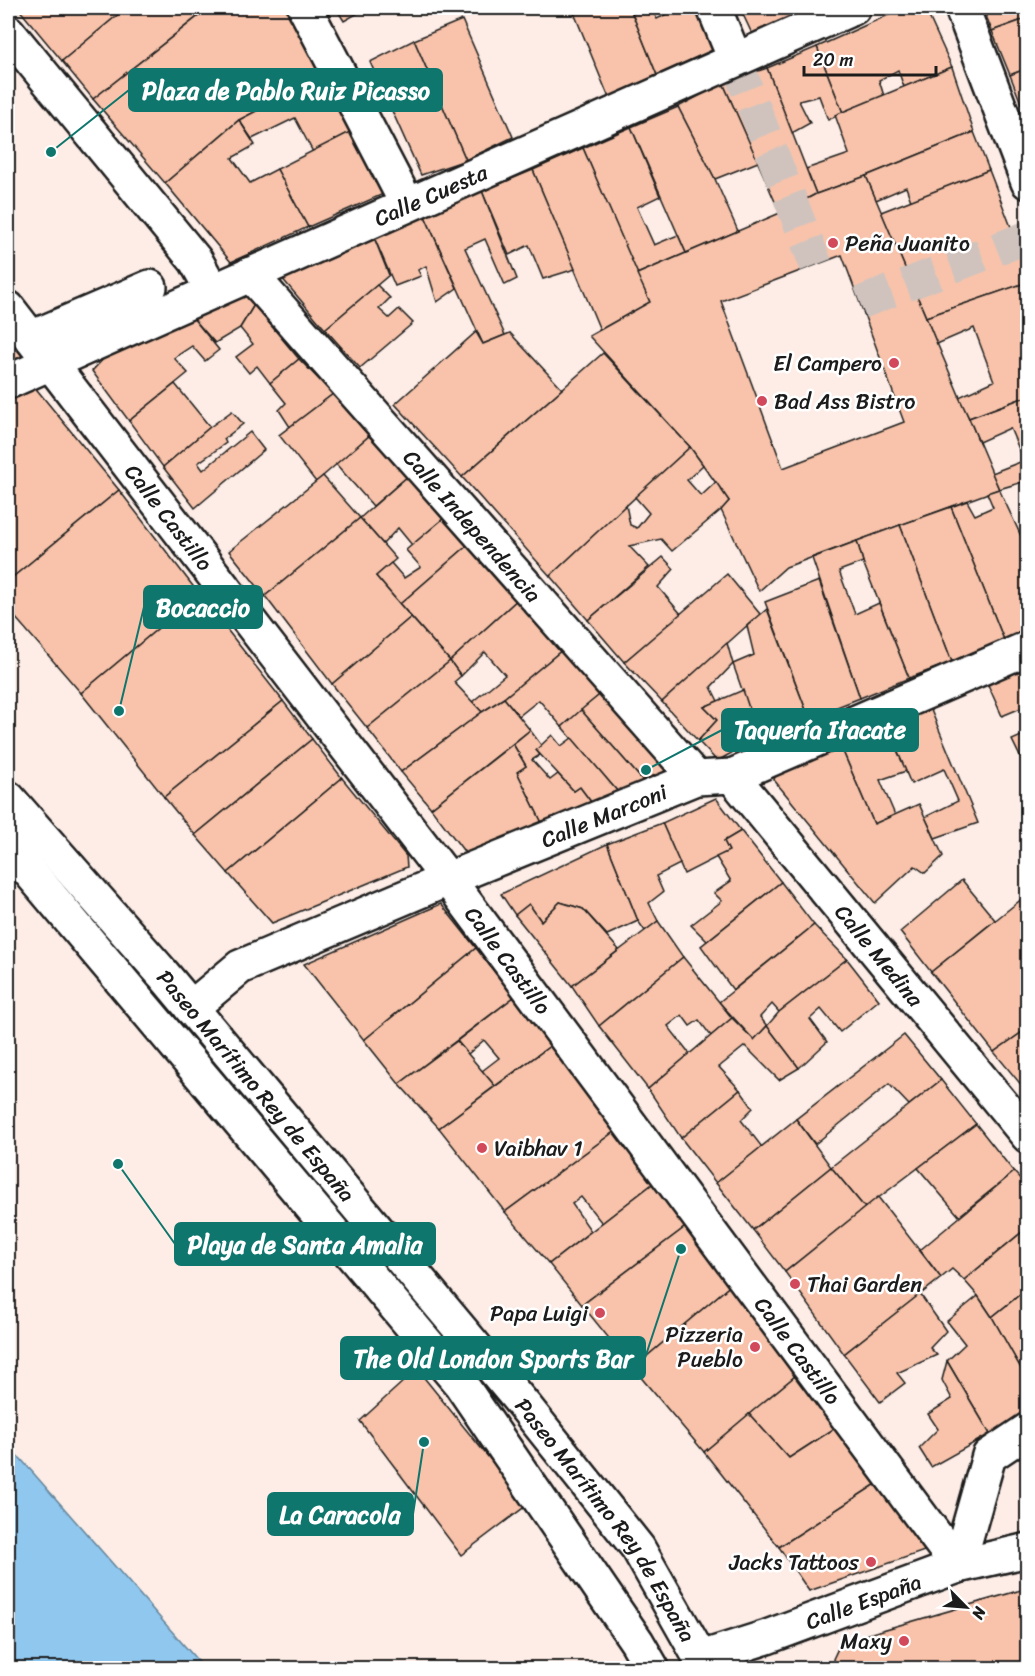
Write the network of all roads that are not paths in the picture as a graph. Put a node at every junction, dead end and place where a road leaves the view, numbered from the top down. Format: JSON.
{"nodes":[{"id":1,"x":306,"y":8,"type":"edge"},
{"id":2,"x":714,"y":8,"type":"edge"},
{"id":3,"x":853,"y":8,"type":"edge"},
{"id":4,"x":962,"y":8,"type":"edge"},
{"id":5,"x":8,"y":32,"type":"edge"},
{"id":6,"x":735,"y":59,"type":"junction"},
{"id":7,"x":1028,"y":182,"type":"edge"},
{"id":8,"x":407,"y":204,"type":"junction"},
{"id":9,"x":250,"y":274,"type":"junction"},
{"id":10,"x":150,"y":287,"type":"dead end"},
{"id":11,"x":212,"y":290,"type":"junction"},
{"id":12,"x":8,"y":308,"type":"edge"},
{"id":13,"x":40,"y":350,"type":"junction"},
{"id":14,"x":8,"y":382,"type":"edge"},
{"id":15,"x":1028,"y":648,"type":"edge"},
{"id":16,"x":732,"y":776,"type":"junction"},
{"id":17,"x":696,"y":778,"type":"junction"},
{"id":18,"x":8,"y":798,"type":"edge"},
{"id":19,"x":8,"y":846,"type":"edge"},
{"id":20,"x":448,"y":879,"type":"junction"},
{"id":21,"x":191,"y":1008,"type":"junction"},
{"id":22,"x":1028,"y":1136,"type":"edge"},
{"id":23,"x":1028,"y":1430,"type":"edge"},
{"id":24,"x":1028,"y":1550,"type":"edge"},
{"id":25,"x":958,"y":1566,"type":"junction"},
{"id":26,"x":703,"y":1663,"type":"edge"},
{"id":27,"x":652,"y":1668,"type":"edge"}],
"edges":[{"from":1,"to":8,"type":"street"},
{"from":2,"to":6,"type":"street"},
{"from":3,"to":6,"type":"street","name":"Calle Cuesta"},
{"from":4,"to":7,"type":"street"},
{"from":5,"to":11,"type":"street"},
{"from":6,"to":8,"type":"street","name":"Calle Cuesta"},
{"from":8,"to":9,"type":"street","name":"Calle Cuesta"},
{"from":9,"to":11,"type":"street","name":"Calle Cuesta"},
{"from":9,"to":17,"type":"street","name":"Calle Independencia"},
{"from":10,"to":13,"type":"street"},
{"from":11,"to":13,"type":"street","name":"Calle Cuesta"},
{"from":12,"to":13,"type":"street","name":"Calle Castillo"},
{"from":13,"to":14,"type":"street","name":"Calle Cuesta"},
{"from":13,"to":20,"type":"street","name":"Calle Castillo"},
{"from":15,"to":16,"type":"street","name":"Calle Marconi"},
{"from":16,"to":17,"type":"street","name":"Calle Marconi"},
{"from":16,"to":22,"type":"street","name":"Calle Medina"},
{"from":17,"to":20,"type":"street","name":"Calle Marconi"},
{"from":18,"to":21,"type":"street","name":"Paseo Marítimo Rey de España"},
{"from":19,"to":27,"type":"street"},
{"from":20,"to":21,"type":"street","name":"Calle Marconi"},
{"from":20,"to":25,"type":"street","name":"Calle Castillo"},
{"from":21,"to":26,"type":"street","name":"Paseo Marítimo Rey de España"},
{"from":23,"to":25,"type":"street"},
{"from":24,"to":25,"type":"street","name":"Calle España"},
{"from":25,"to":26,"type":"street","name":"Calle España"}]}
